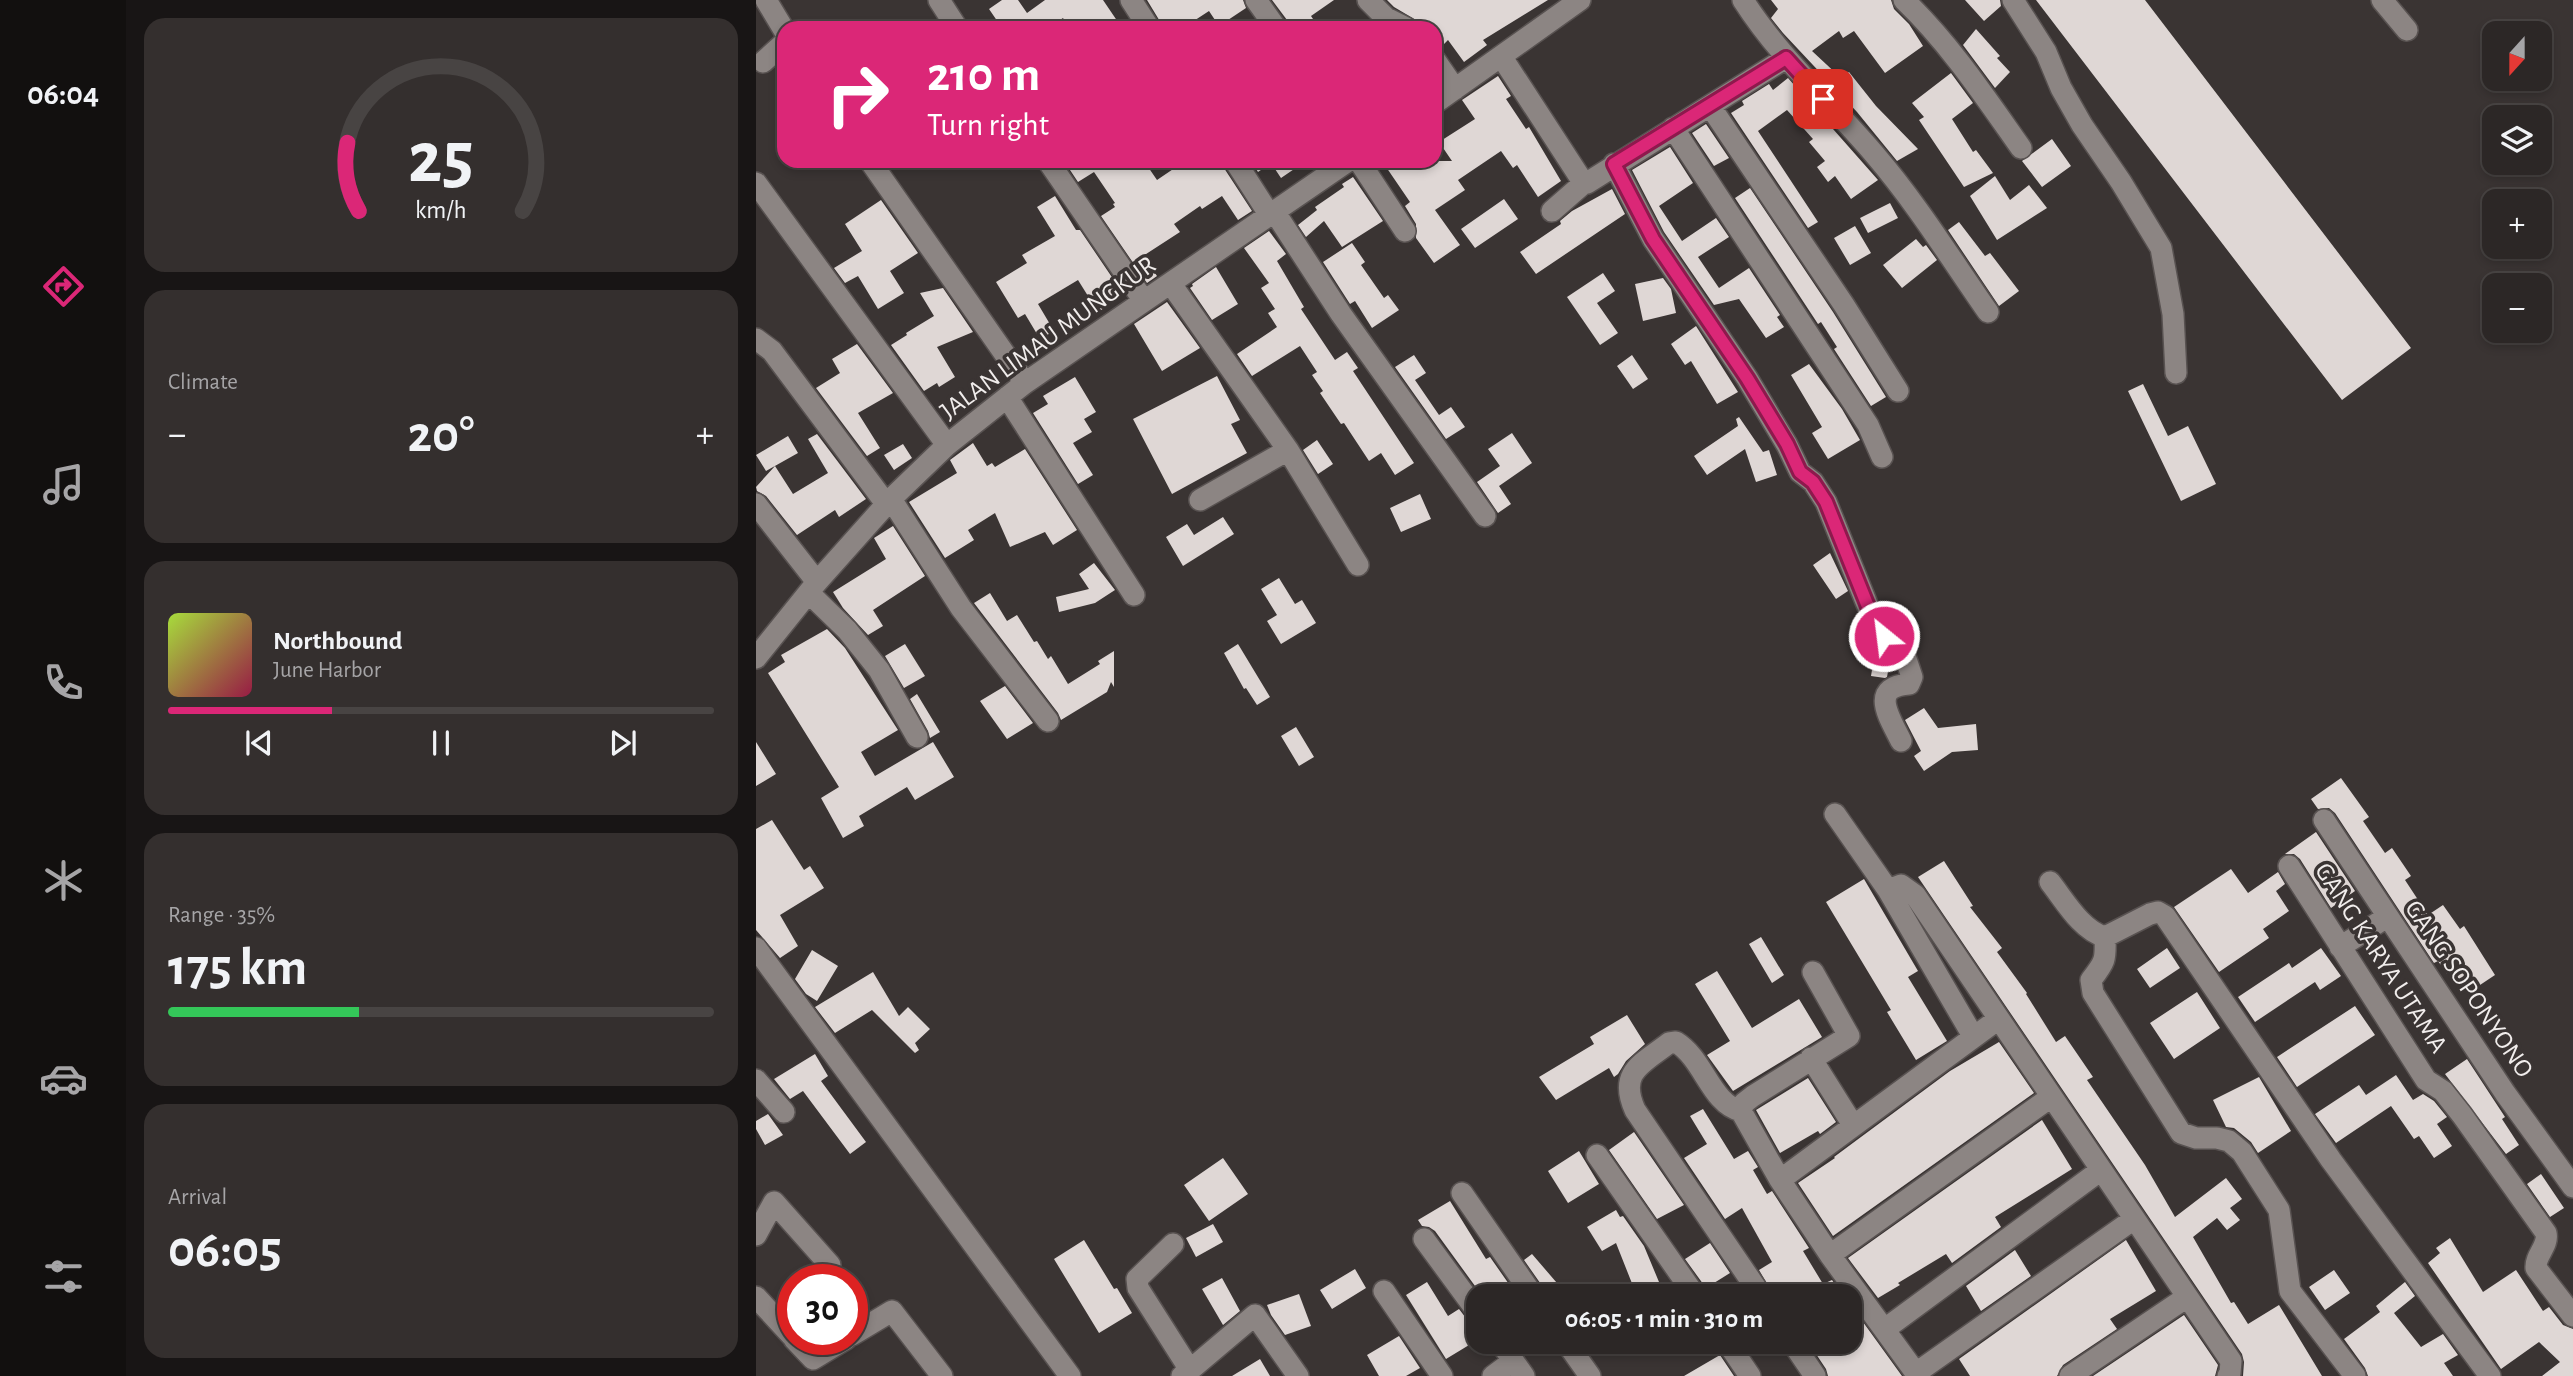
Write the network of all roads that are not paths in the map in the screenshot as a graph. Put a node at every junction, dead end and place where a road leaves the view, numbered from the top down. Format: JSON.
{"nodes":[{"id":1,"x":766,"y":0,"type":"edge"},
{"id":2,"x":1131,"y":0,"type":"edge"},
{"id":3,"x":1256,"y":0,"type":"edge"},
{"id":4,"x":1368,"y":0,"type":"edge"},
{"id":5,"x":1580,"y":0,"type":"edge"},
{"id":6,"x":1743,"y":0,"type":"edge"},
{"id":7,"x":1904,"y":0,"type":"edge"},
{"id":8,"x":2013,"y":0,"type":"edge"},
{"id":9,"x":2382,"y":0,"type":"edge"},
{"id":10,"x":779,"y":21,"type":"edge"},
{"id":11,"x":1144,"y":21,"type":"edge"},
{"id":12,"x":1271,"y":21,"type":"edge"},
{"id":13,"x":1392,"y":21,"type":"edge"},
{"id":14,"x":2407,"y":30,"type":"dead end"},
{"id":15,"x":777,"y":49,"type":"edge"},
{"id":16,"x":1501,"y":55,"type":"junction"},
{"id":17,"x":1786,"y":58,"type":"junction"},
{"id":18,"x":763,"y":62,"type":"dead end"},
{"id":19,"x":1442,"y":70,"type":"edge"},
{"id":20,"x":1455,"y":89,"type":"junction"},
{"id":21,"x":1442,"y":98,"type":"edge"},
{"id":22,"x":1710,"y":106,"type":"junction"},
{"id":23,"x":1673,"y":128,"type":"junction"},
{"id":24,"x":2021,"y":148,"type":"dead end"},
{"id":25,"x":1614,"y":164,"type":"junction"},
{"id":26,"x":875,"y":168,"type":"edge"},
{"id":27,"x":1053,"y":168,"type":"edge"},
{"id":28,"x":1240,"y":168,"type":"edge"},
{"id":29,"x":1337,"y":168,"type":"edge"},
{"id":30,"x":1364,"y":168,"type":"edge"},
{"id":31,"x":756,"y":183,"type":"edge"},
{"id":32,"x":1584,"y":183,"type":"junction"},
{"id":33,"x":1552,"y":211,"type":"dead end"},
{"id":34,"x":1271,"y":212,"type":"junction"},
{"id":35,"x":1405,"y":231,"type":"dead end"},
{"id":36,"x":1171,"y":284,"type":"junction"},
{"id":37,"x":1144,"y":301,"type":"junction"},
{"id":38,"x":1988,"y":312,"type":"dead end"},
{"id":39,"x":756,"y":339,"type":"edge"},
{"id":40,"x":2176,"y":373,"type":"dead end"},
{"id":41,"x":1025,"y":383,"type":"junction"},
{"id":42,"x":1898,"y":391,"type":"dead end"},
{"id":43,"x":1007,"y":397,"type":"junction"},
{"id":44,"x":947,"y":445,"type":"junction"},
{"id":45,"x":1288,"y":450,"type":"junction"},
{"id":46,"x":1882,"y":457,"type":"dead end"},
{"id":47,"x":1200,"y":500,"type":"dead end"},
{"id":48,"x":889,"y":502,"type":"junction"},
{"id":49,"x":756,"y":504,"type":"edge"},
{"id":50,"x":1485,"y":516,"type":"dead end"},
{"id":51,"x":1358,"y":565,"type":"dead end"},
{"id":52,"x":813,"y":588,"type":"junction"},
{"id":53,"x":1134,"y":595,"type":"dead end"},
{"id":54,"x":756,"y":657,"type":"edge"},
{"id":55,"x":1048,"y":721,"type":"dead end"},
{"id":56,"x":917,"y":737,"type":"dead end"},
{"id":57,"x":1901,"y":741,"type":"dead end"},
{"id":58,"x":1835,"y":814,"type":"dead end"},
{"id":59,"x":2324,"y":820,"type":"dead end"},
{"id":60,"x":2289,"y":866,"type":"dead end"},
{"id":61,"x":2050,"y":882,"type":"dead end"},
{"id":62,"x":1888,"y":890,"type":"junction"},
{"id":63,"x":2387,"y":918,"type":"junction"},
{"id":64,"x":2105,"y":937,"type":"junction"},
{"id":65,"x":2340,"y":947,"type":"junction"},
{"id":66,"x":756,"y":948,"type":"edge"},
{"id":67,"x":1813,"y":972,"type":"dead end"},
{"id":68,"x":1997,"y":1020,"type":"junction"},
{"id":69,"x":1973,"y":1036,"type":"junction"},
{"id":70,"x":1811,"y":1058,"type":"junction"},
{"id":71,"x":756,"y":1080,"type":"edge"},
{"id":72,"x":2051,"y":1097,"type":"junction"},
{"id":73,"x":1741,"y":1111,"type":"junction"},
{"id":74,"x":784,"y":1112,"type":"dead end"},
{"id":75,"x":1853,"y":1125,"type":"junction"},
{"id":76,"x":1597,"y":1155,"type":"dead end"},
{"id":77,"x":2101,"y":1170,"type":"junction"},
{"id":78,"x":1780,"y":1180,"type":"junction"},
{"id":79,"x":2573,"y":1187,"type":"edge"},
{"id":80,"x":1462,"y":1193,"type":"dead end"},
{"id":81,"x":2134,"y":1219,"type":"junction"},
{"id":82,"x":756,"y":1235,"type":"edge"},
{"id":83,"x":1424,"y":1239,"type":"dead end"},
{"id":84,"x":1173,"y":1244,"type":"dead end"},
{"id":85,"x":1830,"y":1255,"type":"junction"},
{"id":86,"x":829,"y":1264,"type":"edge"},
{"id":87,"x":1525,"y":1284,"type":"edge"},
{"id":88,"x":1687,"y":1284,"type":"edge"},
{"id":89,"x":1753,"y":1284,"type":"edge"},
{"id":90,"x":1384,"y":1291,"type":"dead end"},
{"id":91,"x":1466,"y":1296,"type":"edge"},
{"id":92,"x":756,"y":1297,"type":"edge"},
{"id":93,"x":2187,"y":1297,"type":"junction"},
{"id":94,"x":2573,"y":1316,"type":"edge"},
{"id":95,"x":777,"y":1320,"type":"edge"},
{"id":96,"x":868,"y":1325,"type":"edge"},
{"id":97,"x":1885,"y":1329,"type":"junction"},
{"id":98,"x":1508,"y":1354,"type":"edge"},
{"id":99,"x":1574,"y":1354,"type":"edge"},
{"id":100,"x":1735,"y":1354,"type":"edge"},
{"id":101,"x":1800,"y":1354,"type":"edge"},
{"id":102,"x":1519,"y":1369,"type":"edge"},
{"id":103,"x":1186,"y":1373,"type":"edge"},
{"id":104,"x":1917,"y":1374,"type":"edge"},
{"id":105,"x":941,"y":1376,"type":"edge"},
{"id":106,"x":1070,"y":1376,"type":"edge"},
{"id":107,"x":1298,"y":1376,"type":"edge"},
{"id":108,"x":1442,"y":1376,"type":"edge"},
{"id":109,"x":1493,"y":1376,"type":"edge"},
{"id":110,"x":1590,"y":1376,"type":"edge"},
{"id":111,"x":1750,"y":1376,"type":"edge"},
{"id":112,"x":1815,"y":1376,"type":"edge"},
{"id":113,"x":2070,"y":1376,"type":"edge"},
{"id":114,"x":2228,"y":1376,"type":"edge"},
{"id":115,"x":2355,"y":1376,"type":"edge"},
{"id":116,"x":2490,"y":1376,"type":"edge"}],
"edges":[{"from":1,"to":10,"type":"street"},
{"from":2,"to":11,"type":"street"},
{"from":3,"to":12,"type":"street"},
{"from":4,"to":13,"type":"street"},
{"from":5,"to":16,"type":"street"},
{"from":6,"to":17,"type":"street"},
{"from":7,"to":24,"type":"street"},
{"from":8,"to":40,"type":"street"},
{"from":9,"to":14,"type":"street"},
{"from":15,"to":18,"type":"street"},
{"from":16,"to":20,"type":"street"},
{"from":16,"to":32,"type":"street"},
{"from":17,"to":22,"type":"street"},
{"from":17,"to":38,"type":"street"},
{"from":19,"to":20,"type":"street"},
{"from":20,"to":21,"type":"street"},
{"from":22,"to":23,"type":"street"},
{"from":22,"to":42,"type":"street"},
{"from":23,"to":25,"type":"street"},
{"from":23,"to":46,"type":"street"},
{"from":25,"to":32,"type":"street"},
{"from":25,"to":57,"type":"street"},
{"from":26,"to":41,"type":"street"},
{"from":27,"to":37,"type":"street"},
{"from":28,"to":34,"type":"street"},
{"from":29,"to":34,"type":"street","name":"JALAN LIMAU MUNGKUR"},
{"from":30,"to":35,"type":"street"},
{"from":31,"to":44,"type":"street"},
{"from":32,"to":33,"type":"street"},
{"from":34,"to":36,"type":"street","name":"JALAN LIMAU MUNGKUR"},
{"from":34,"to":50,"type":"street"},
{"from":36,"to":37,"type":"street","name":"JALAN LIMAU MUNGKUR"},
{"from":36,"to":45,"type":"street"},
{"from":37,"to":41,"type":"street","name":"JALAN LIMAU MUNGKUR"},
{"from":39,"to":48,"type":"street"},
{"from":41,"to":43,"type":"street","name":"JALAN LIMAU MUNGKUR"},
{"from":43,"to":44,"type":"street","name":"JALAN LIMAU MUNGKUR"},
{"from":43,"to":53,"type":"street"},
{"from":44,"to":48,"type":"street","name":"JALAN LIMAU MUNGKUR"},
{"from":45,"to":47,"type":"street"},
{"from":45,"to":51,"type":"street"},
{"from":48,"to":52,"type":"street","name":"JALAN LIMAU MUNGKUR"},
{"from":48,"to":55,"type":"street"},
{"from":49,"to":52,"type":"street"},
{"from":52,"to":54,"type":"street","name":"JALAN LIMAU MUNGKUR"},
{"from":52,"to":56,"type":"street"},
{"from":58,"to":62,"type":"street"},
{"from":59,"to":63,"type":"street","name":"GANG SOPONYONO"},
{"from":60,"to":65,"type":"street","name":"GANG KARYA UTAMA"},
{"from":61,"to":64,"type":"street"},
{"from":62,"to":68,"type":"street"},
{"from":62,"to":69,"type":"street"},
{"from":63,"to":65,"type":"street"},
{"from":63,"to":79,"type":"street","name":"GANG SOPONYONO"},
{"from":64,"to":115,"type":"street"},
{"from":64,"to":116,"type":"street"},
{"from":65,"to":94,"type":"street","name":"GANG KARYA UTAMA"},
{"from":66,"to":106,"type":"street"},
{"from":67,"to":70,"type":"street"},
{"from":68,"to":69,"type":"street"},
{"from":68,"to":72,"type":"street"},
{"from":69,"to":75,"type":"street"},
{"from":70,"to":73,"type":"street"},
{"from":70,"to":75,"type":"street"},
{"from":71,"to":74,"type":"street"},
{"from":72,"to":77,"type":"street"},
{"from":72,"to":85,"type":"street"},
{"from":73,"to":78,"type":"street"},
{"from":73,"to":89,"type":"street"},
{"from":75,"to":78,"type":"street"},
{"from":76,"to":88,"type":"street"},
{"from":77,"to":81,"type":"street"},
{"from":77,"to":97,"type":"street"},
{"from":78,"to":85,"type":"street"},
{"from":80,"to":87,"type":"street"},
{"from":81,"to":93,"type":"street"},
{"from":81,"to":104,"type":"street"},
{"from":82,"to":86,"type":"street"},
{"from":83,"to":91,"type":"street"},
{"from":84,"to":103,"type":"street"},
{"from":85,"to":97,"type":"street"},
{"from":90,"to":108,"type":"street"},
{"from":92,"to":95,"type":"street"},
{"from":93,"to":113,"type":"street"},
{"from":93,"to":114,"type":"street"},
{"from":96,"to":105,"type":"street"},
{"from":97,"to":104,"type":"street"},
{"from":98,"to":102,"type":"street"},
{"from":99,"to":110,"type":"street"},
{"from":100,"to":111,"type":"street"},
{"from":101,"to":112,"type":"street"},
{"from":102,"to":109,"type":"street"},
{"from":103,"to":107,"type":"street"}]}
